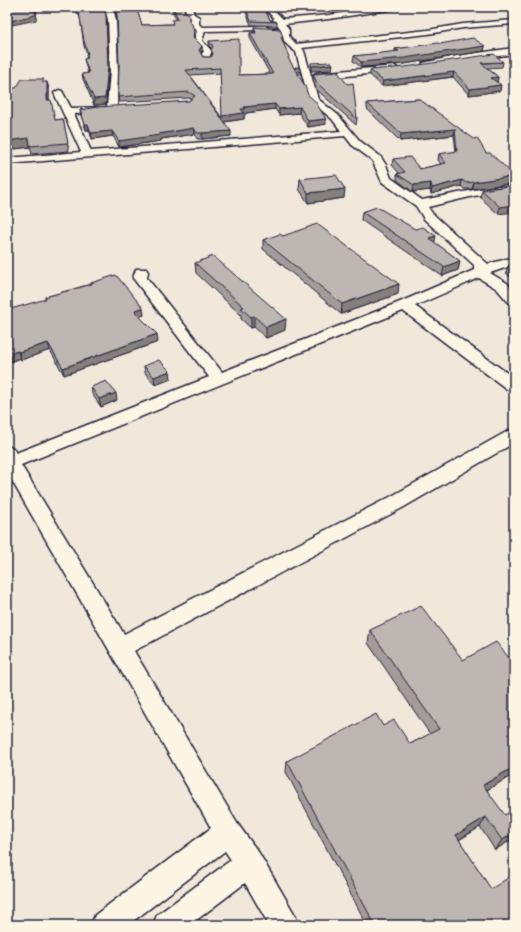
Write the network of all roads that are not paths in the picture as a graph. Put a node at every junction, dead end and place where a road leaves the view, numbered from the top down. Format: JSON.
{"nodes":[{"id":1,"x":106,"y":7,"type":"edge"},
{"id":2,"x":188,"y":7,"type":"edge"},
{"id":3,"x":267,"y":7,"type":"edge"},
{"id":4,"x":394,"y":7,"type":"edge"},
{"id":5,"x":514,"y":22,"type":"edge"},
{"id":6,"x":282,"y":26,"type":"junction"},
{"id":7,"x":202,"y":30,"type":"junction"},
{"id":8,"x":293,"y":47,"type":"junction"},
{"id":9,"x":514,"y":51,"type":"edge"},
{"id":10,"x":208,"y":59,"type":"edge"},
{"id":11,"x":416,"y":66,"type":"edge"},
{"id":12,"x":404,"y":68,"type":"edge"},
{"id":13,"x":306,"y":76,"type":"junction"},
{"id":14,"x":59,"y":93,"type":"dead end"},
{"id":15,"x":68,"y":112,"type":"junction"},
{"id":16,"x":348,"y":133,"type":"junction"},
{"id":17,"x":87,"y":154,"type":"junction"},
{"id":18,"x":7,"y":161,"type":"edge"},
{"id":19,"x":514,"y":188,"type":"edge"},
{"id":20,"x":420,"y":204,"type":"junction"},
{"id":21,"x":514,"y":261,"type":"edge"},
{"id":22,"x":141,"y":272,"type":"dead end"},
{"id":23,"x":481,"y":273,"type":"junction"},
{"id":24,"x":514,"y":300,"type":"edge"},
{"id":25,"x":405,"y":305,"type":"junction"},
{"id":26,"x":219,"y":379,"type":"junction"},
{"id":27,"x":514,"y":386,"type":"edge"},
{"id":28,"x":514,"y":435,"type":"edge"},
{"id":29,"x":8,"y":457,"type":"edge"},
{"id":30,"x":120,"y":646,"type":"junction"},
{"id":31,"x":228,"y":832,"type":"junction"},
{"id":32,"x":249,"y":863,"type":"junction"},
{"id":33,"x":105,"y":925,"type":"edge"},
{"id":34,"x":167,"y":925,"type":"edge"},
{"id":35,"x":285,"y":925,"type":"edge"}],
"edges":[{"from":1,"to":15,"type":"street"},
{"from":2,"to":7,"type":"street"},
{"from":3,"to":6,"type":"street"},
{"from":4,"to":6,"type":"street"},
{"from":5,"to":8,"type":"street"},
{"from":6,"to":7,"type":"street"},
{"from":6,"to":8,"type":"street"},
{"from":7,"to":10,"type":"street"},
{"from":8,"to":13,"type":"street"},
{"from":9,"to":11,"type":"street"},
{"from":12,"to":13,"type":"street"},
{"from":13,"to":16,"type":"street"},
{"from":14,"to":15,"type":"street"},
{"from":15,"to":17,"type":"street"},
{"from":16,"to":17,"type":"street"},
{"from":16,"to":20,"type":"street"},
{"from":17,"to":18,"type":"street"},
{"from":19,"to":20,"type":"street"},
{"from":20,"to":23,"type":"street"},
{"from":21,"to":23,"type":"street"},
{"from":22,"to":26,"type":"street"},
{"from":23,"to":24,"type":"street"},
{"from":23,"to":25,"type":"street"},
{"from":25,"to":26,"type":"street"},
{"from":25,"to":27,"type":"street"},
{"from":26,"to":29,"type":"street"},
{"from":28,"to":30,"type":"street"},
{"from":29,"to":30,"type":"street"},
{"from":30,"to":31,"type":"street"},
{"from":31,"to":32,"type":"street"},
{"from":31,"to":33,"type":"street"},
{"from":32,"to":34,"type":"street"},
{"from":32,"to":35,"type":"street"}]}
